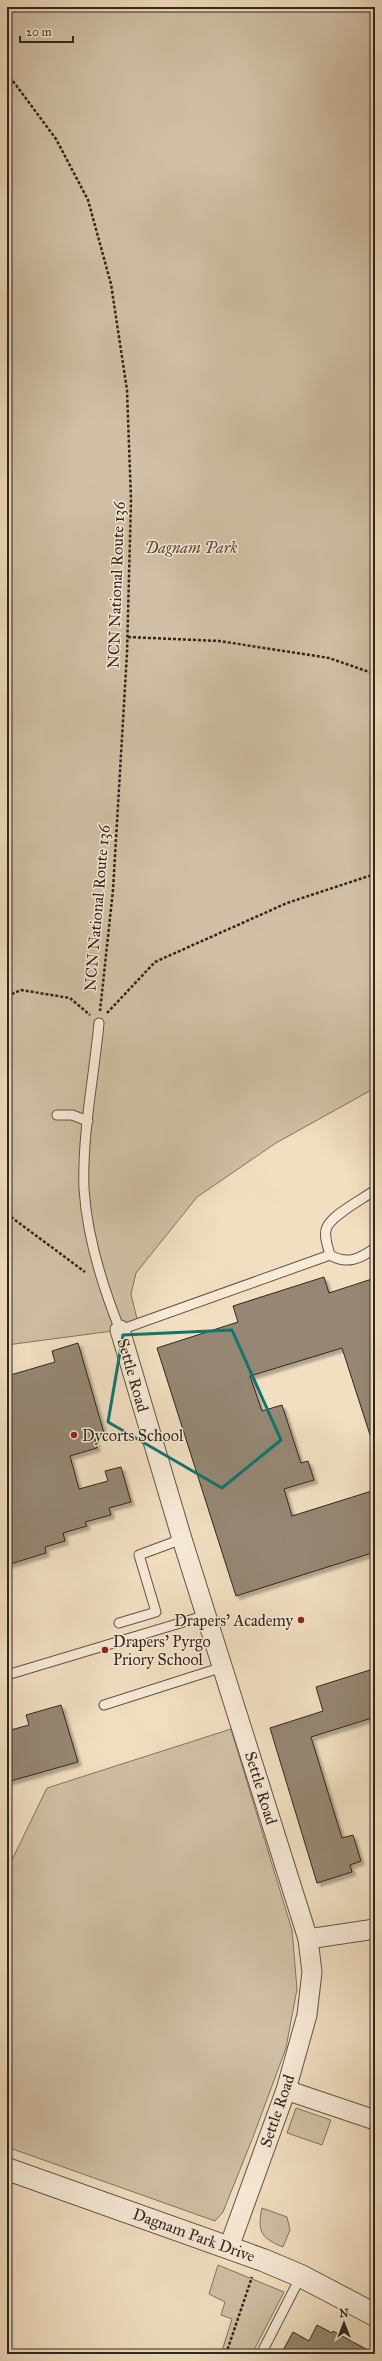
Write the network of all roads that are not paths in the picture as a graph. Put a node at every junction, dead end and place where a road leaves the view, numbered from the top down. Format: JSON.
{"nodes":[{"id":1,"x":99,"y":1023,"type":"road end"},
{"id":2,"x":57,"y":1115,"type":"dead end"},
{"id":3,"x":88,"y":1121,"type":"junction"},
{"id":4,"x":375,"y":1190,"type":"edge"},
{"id":5,"x":375,"y":1248,"type":"edge"},
{"id":6,"x":330,"y":1255,"type":"junction"},
{"id":7,"x":120,"y":1330,"type":"junction"},
{"id":8,"x":182,"y":1539,"type":"junction"},
{"id":9,"x":207,"y":1615,"type":"junction"},
{"id":10,"x":119,"y":1623,"type":"dead end"},
{"id":11,"x":223,"y":1667,"type":"junction"},
{"id":12,"x":7,"y":1675,"type":"edge"},
{"id":13,"x":104,"y":1705,"type":"dead end"},
{"id":14,"x":375,"y":1929,"type":"edge"},
{"id":15,"x":308,"y":1939,"type":"junction"},
{"id":16,"x":286,"y":2090,"type":"junction"},
{"id":17,"x":375,"y":2120,"type":"edge"},
{"id":18,"x":7,"y":2169,"type":"edge"},
{"id":19,"x":229,"y":2247,"type":"junction"},
{"id":20,"x":301,"y":2276,"type":"junction"},
{"id":21,"x":375,"y":2315,"type":"edge"},
{"id":22,"x":261,"y":2354,"type":"edge"}],
"edges":[{"from":1,"to":3,"type":"lane"},
{"from":2,"to":3,"type":"lane"},
{"from":3,"to":7,"type":"lane"},
{"from":4,"to":6,"type":"lane"},
{"from":5,"to":6,"type":"lane"},
{"from":6,"to":7,"type":"lane"},
{"from":7,"to":8,"type":"street","name":"Settle Road"},
{"from":8,"to":9,"type":"street","name":"Settle Road"},
{"from":8,"to":10,"type":"lane"},
{"from":9,"to":11,"type":"street","name":"Settle Road"},
{"from":9,"to":12,"type":"lane"},
{"from":11,"to":13,"type":"lane"},
{"from":11,"to":15,"type":"street","name":"Settle Road"},
{"from":14,"to":15,"type":"street"},
{"from":15,"to":16,"type":"street","name":"Settle Road"},
{"from":16,"to":17,"type":"street"},
{"from":16,"to":19,"type":"street","name":"Settle Road"},
{"from":18,"to":19,"type":"street","name":"Dagnam Park Drive"},
{"from":19,"to":20,"type":"street","name":"Dagnam Park Drive"},
{"from":20,"to":21,"type":"street","name":"Dagnam Park Drive"},
{"from":20,"to":22,"type":"lane"}]}
